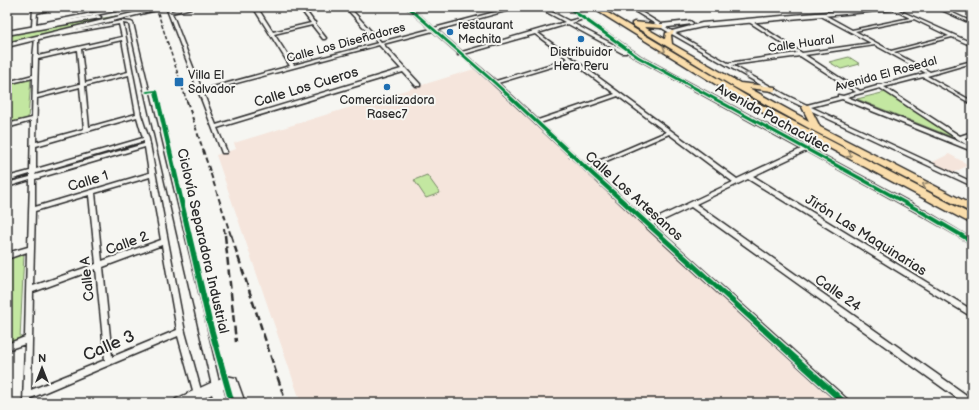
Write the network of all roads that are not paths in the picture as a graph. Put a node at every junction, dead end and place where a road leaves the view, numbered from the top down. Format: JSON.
{"nodes":[{"id":1,"x":59,"y":7,"type":"edge"},
{"id":2,"x":154,"y":7,"type":"edge"},
{"id":3,"x":193,"y":7,"type":"edge"},
{"id":4,"x":255,"y":7,"type":"edge"},
{"id":5,"x":301,"y":7,"type":"edge"},
{"id":6,"x":347,"y":7,"type":"edge"},
{"id":7,"x":408,"y":7,"type":"edge"},
{"id":8,"x":518,"y":7,"type":"edge"},
{"id":9,"x":539,"y":7,"type":"edge"},
{"id":10,"x":567,"y":7,"type":"edge"},
{"id":11,"x":594,"y":7,"type":"edge"},
{"id":12,"x":606,"y":7,"type":"edge"},
{"id":13,"x":630,"y":7,"type":"edge"},
{"id":14,"x":871,"y":7,"type":"edge"},
{"id":15,"x":900,"y":7,"type":"edge"},
{"id":16,"x":937,"y":7,"type":"edge"},
{"id":17,"x":115,"y":8,"type":"edge"},
{"id":18,"x":893,"y":8,"type":"edge"},
{"id":19,"x":35,"y":9,"type":"edge"},
{"id":20,"x":168,"y":9,"type":"edge"},
{"id":21,"x":822,"y":15,"type":"junction"},
{"id":22,"x":584,"y":18,"type":"junction"},
{"id":23,"x":914,"y":18,"type":"junction"},
{"id":24,"x":750,"y":21,"type":"junction"},
{"id":25,"x":121,"y":22,"type":"junction"},
{"id":26,"x":312,"y":22,"type":"junction"},
{"id":27,"x":568,"y":22,"type":"junction"},
{"id":28,"x":972,"y":22,"type":"edge"},
{"id":29,"x":674,"y":24,"type":"junction"},
{"id":30,"x":637,"y":25,"type":"junction"},
{"id":31,"x":661,"y":26,"type":"junction"},
{"id":32,"x":34,"y":27,"type":"junction"},
{"id":33,"x":433,"y":30,"type":"junction"},
{"id":34,"x":682,"y":30,"type":"junction"},
{"id":35,"x":271,"y":32,"type":"junction"},
{"id":36,"x":535,"y":32,"type":"junction"},
{"id":37,"x":671,"y":32,"type":"junction"},
{"id":38,"x":852,"y":32,"type":"junction"},
{"id":39,"x":7,"y":33,"type":"edge"},
{"id":40,"x":51,"y":36,"type":"junction"},
{"id":41,"x":953,"y":36,"type":"junction"},
{"id":42,"x":124,"y":38,"type":"junction"},
{"id":43,"x":324,"y":38,"type":"dead end"},
{"id":44,"x":36,"y":39,"type":"junction"},
{"id":45,"x":380,"y":44,"type":"junction"},
{"id":46,"x":668,"y":44,"type":"junction"},
{"id":47,"x":876,"y":44,"type":"junction"},
{"id":48,"x":7,"y":45,"type":"edge"},
{"id":49,"x":972,"y":45,"type":"edge"},
{"id":50,"x":79,"y":48,"type":"junction"},
{"id":51,"x":890,"y":52,"type":"junction"},
{"id":52,"x":460,"y":54,"type":"junction"},
{"id":53,"x":801,"y":54,"type":"junction"},
{"id":54,"x":686,"y":55,"type":"junction"},
{"id":55,"x":638,"y":57,"type":"junction"},
{"id":56,"x":35,"y":58,"type":"junction"},
{"id":57,"x":677,"y":58,"type":"junction"},
{"id":58,"x":572,"y":59,"type":"junction"},
{"id":59,"x":972,"y":62,"type":"edge"},
{"id":60,"x":728,"y":64,"type":"junction"},
{"id":61,"x":964,"y":64,"type":"junction"},
{"id":62,"x":293,"y":67,"type":"junction"},
{"id":63,"x":972,"y":68,"type":"edge"},
{"id":64,"x":404,"y":70,"type":"junction"},
{"id":65,"x":130,"y":73,"type":"junction"},
{"id":66,"x":929,"y":73,"type":"junction"},
{"id":67,"x":923,"y":75,"type":"junction"},
{"id":68,"x":35,"y":76,"type":"junction"},
{"id":69,"x":7,"y":83,"type":"edge"},
{"id":70,"x":495,"y":83,"type":"junction"},
{"id":71,"x":83,"y":85,"type":"junction"},
{"id":72,"x":418,"y":85,"type":"dead end"},
{"id":73,"x":736,"y":85,"type":"junction"},
{"id":74,"x":879,"y":86,"type":"junction"},
{"id":75,"x":772,"y":89,"type":"junction"},
{"id":76,"x":202,"y":91,"type":"junction"},
{"id":77,"x":858,"y":92,"type":"junction"},
{"id":78,"x":618,"y":94,"type":"junction"},
{"id":79,"x":840,"y":96,"type":"junction"},
{"id":80,"x":34,"y":97,"type":"junction"},
{"id":81,"x":972,"y":103,"type":"edge"},
{"id":82,"x":806,"y":106,"type":"junction"},
{"id":83,"x":139,"y":115,"type":"junction"},
{"id":84,"x":34,"y":119,"type":"junction"},
{"id":85,"x":537,"y":122,"type":"junction"},
{"id":86,"x":7,"y":126,"type":"edge"},
{"id":87,"x":214,"y":127,"type":"junction"},
{"id":88,"x":87,"y":130,"type":"junction"},
{"id":89,"x":817,"y":130,"type":"junction"},
{"id":90,"x":670,"y":132,"type":"junction"},
{"id":91,"x":972,"y":134,"type":"edge"},
{"id":92,"x":960,"y":138,"type":"junction"},
{"id":93,"x":146,"y":142,"type":"junction"},
{"id":94,"x":33,"y":145,"type":"junction"},
{"id":95,"x":972,"y":146,"type":"edge"},
{"id":96,"x":805,"y":149,"type":"junction"},
{"id":97,"x":972,"y":149,"type":"edge"},
{"id":98,"x":224,"y":152,"type":"dead end"},
{"id":99,"x":586,"y":168,"type":"junction"},
{"id":100,"x":152,"y":174,"type":"junction"},
{"id":101,"x":32,"y":175,"type":"junction"},
{"id":102,"x":748,"y":176,"type":"junction"},
{"id":103,"x":7,"y":179,"type":"edge"},
{"id":104,"x":737,"y":182,"type":"junction"},
{"id":105,"x":972,"y":184,"type":"edge"},
{"id":106,"x":7,"y":185,"type":"edge"},
{"id":107,"x":92,"y":192,"type":"junction"},
{"id":108,"x":946,"y":201,"type":"junction"},
{"id":109,"x":690,"y":204,"type":"junction"},
{"id":110,"x":972,"y":209,"type":"edge"},
{"id":111,"x":32,"y":210,"type":"junction"},
{"id":112,"x":972,"y":220,"type":"edge"},
{"id":113,"x":648,"y":225,"type":"junction"},
{"id":114,"x":164,"y":242,"type":"junction"},
{"id":115,"x":972,"y":242,"type":"edge"},
{"id":116,"x":31,"y":248,"type":"junction"},
{"id":117,"x":7,"y":256,"type":"edge"},
{"id":118,"x":98,"y":266,"type":"junction"},
{"id":119,"x":30,"y":290,"type":"junction"},
{"id":120,"x":972,"y":314,"type":"edge"},
{"id":121,"x":181,"y":332,"type":"junction"},
{"id":122,"x":29,"y":339,"type":"junction"},
{"id":123,"x":7,"y":347,"type":"edge"},
{"id":124,"x":109,"y":362,"type":"junction"},
{"id":125,"x":216,"y":386,"type":"junction"},
{"id":126,"x":199,"y":399,"type":"edge"},
{"id":127,"x":27,"y":400,"type":"edge"},
{"id":128,"x":180,"y":403,"type":"edge"},
{"id":129,"x":221,"y":403,"type":"edge"},
{"id":130,"x":239,"y":403,"type":"edge"},
{"id":131,"x":845,"y":403,"type":"edge"},
{"id":132,"x":971,"y":403,"type":"edge"}],
"edges":[{"from":1,"to":19,"type":"street"},
{"from":2,"to":32,"type":"main road"},
{"from":3,"to":20,"type":"street"},
{"from":4,"to":35,"type":"street"},
{"from":5,"to":26,"type":"street"},
{"from":6,"to":45,"type":"street"},
{"from":7,"to":33,"type":"street","name":"Calle Los Artesanos"},
{"from":8,"to":33,"type":"street","name":"Calle Los Diseñadores"},
{"from":9,"to":27,"type":"street"},
{"from":10,"to":22,"type":"street","name":"Avenida Pachacútec"},
{"from":11,"to":57,"type":"main road","name":"Avenida Pachacútec","one_way":true},
{"from":12,"to":30,"type":"main road","name":"Avenida Pachacútec"},
{"from":13,"to":31,"type":"street","name":"Avenida Pachacútec"},
{"from":14,"to":29,"type":"street"},
{"from":15,"to":18,"type":"street"},
{"from":16,"to":28,"type":"street"},
{"from":17,"to":32,"type":"street"},
{"from":18,"to":21,"type":"street"},
{"from":18,"to":23,"type":"street"},
{"from":19,"to":32,"type":"street"},
{"from":20,"to":40,"type":"main road"},
{"from":20,"to":76,"type":"street"},
{"from":21,"to":24,"type":"street"},
{"from":21,"to":38,"type":"street"},
{"from":22,"to":27,"type":"street"},
{"from":22,"to":55,"type":"street","name":"Avenida Pachacútec"},
{"from":23,"to":38,"type":"street"},
{"from":23,"to":41,"type":"street"},
{"from":24,"to":34,"type":"street"},
{"from":24,"to":53,"type":"street"},
{"from":25,"to":40,"type":"street"},
{"from":25,"to":42,"type":"street"},
{"from":25,"to":125,"type":"street"},
{"from":26,"to":35,"type":"street"},
{"from":26,"to":43,"type":"street"},
{"from":27,"to":36,"type":"street"},
{"from":27,"to":55,"type":"street"},
{"from":29,"to":31,"type":"street"},
{"from":29,"to":34,"type":"street"},
{"from":30,"to":31,"type":"main road"},
{"from":30,"to":46,"type":"main road","name":"Avenida Pachacútec"},
{"from":31,"to":37,"type":"street","name":"Avenida Pachacútec"},
{"from":32,"to":39,"type":"main road"},
{"from":33,"to":45,"type":"street","name":"Calle Los Diseñadores"},
{"from":33,"to":52,"type":"street","name":"Calle Los Artesanos"},
{"from":34,"to":37,"type":"street"},
{"from":35,"to":62,"type":"street"},
{"from":36,"to":52,"type":"street"},
{"from":36,"to":58,"type":"street"},
{"from":37,"to":46,"type":"main road"},
{"from":37,"to":60,"type":"street","name":"Avenida Pachacútec"},
{"from":38,"to":47,"type":"street"},
{"from":40,"to":44,"type":"main road"},
{"from":41,"to":49,"type":"street"},
{"from":41,"to":51,"type":"street"},
{"from":42,"to":50,"type":"street"},
{"from":42,"to":65,"type":"street"},
{"from":44,"to":48,"type":"main road"},
{"from":44,"to":56,"type":"street"},
{"from":45,"to":62,"type":"street","name":"Calle Los Diseñadores"},
{"from":45,"to":64,"type":"street"},
{"from":46,"to":54,"type":"main road","name":"Avenida Pachacútec"},
{"from":47,"to":51,"type":"street"},
{"from":47,"to":53,"type":"street","name":"Calle Huaral"},
{"from":50,"to":56,"type":"street"},
{"from":50,"to":71,"type":"street"},
{"from":51,"to":66,"type":"street"},
{"from":52,"to":70,"type":"street","name":"Calle Los Artesanos"},
{"from":53,"to":60,"type":"street","name":"Calle Huaral"},
{"from":53,"to":77,"type":"street"},
{"from":54,"to":57,"type":"main road"},
{"from":54,"to":73,"type":"main road","name":"Avenida Pachacútec"},
{"from":55,"to":96,"type":"street","name":"Avenida Pachacútec"},
{"from":56,"to":68,"type":"street"},
{"from":57,"to":108,"type":"main road","name":"Avenida Pachacútec","one_way":true},
{"from":58,"to":70,"type":"street"},
{"from":58,"to":78,"type":"street"},
{"from":59,"to":61,"type":"street","name":"Avenida El Rosedal"},
{"from":75,"to":60,"type":"street","name":"Avenida Pachacútec","one_way":true},
{"from":61,"to":63,"type":"street"},
{"from":61,"to":66,"type":"street","name":"Avenida El Rosedal"},
{"from":62,"to":76,"type":"street","name":"Calle Los Diseñadores"},
{"from":64,"to":72,"type":"street"},
{"from":64,"to":87,"type":"street","name":"Calle Los Cueros"},
{"from":65,"to":71,"type":"street"},
{"from":65,"to":83,"type":"street"},
{"from":66,"to":67,"type":"street","name":"Avenida El Rosedal"},
{"from":67,"to":74,"type":"street","name":"Avenida El Rosedal"},
{"from":67,"to":81,"type":"street"},
{"from":68,"to":69,"type":"street"},
{"from":68,"to":80,"type":"street"},
{"from":70,"to":85,"type":"street","name":"Calle Los Artesanos"},
{"from":71,"to":80,"type":"street"},
{"from":71,"to":88,"type":"street"},
{"from":73,"to":75,"type":"main road"},
{"from":73,"to":89,"type":"main road","name":"Avenida Pachacútec"},
{"from":74,"to":77,"type":"street","name":"Avenida El Rosedal"},
{"from":74,"to":92,"type":"street"},
{"from":75,"to":82,"type":"street","name":"Avenida Pachacútec"},
{"from":76,"to":87,"type":"street"},
{"from":77,"to":79,"type":"street","name":"Avenida El Rosedal"},
{"from":78,"to":85,"type":"street"},
{"from":78,"to":90,"type":"street"},
{"from":79,"to":82,"type":"street","name":"Avenida El Rosedal"},
{"from":79,"to":97,"type":"street"},
{"from":80,"to":84,"type":"street"},
{"from":82,"to":89,"type":"main road"},
{"from":82,"to":105,"type":"street","name":"Avenida Pachacútec"},
{"from":83,"to":88,"type":"street"},
{"from":83,"to":93,"type":"street"},
{"from":84,"to":86,"type":"street"},
{"from":84,"to":94,"type":"street"},
{"from":85,"to":99,"type":"street","name":"Calle Los Artesanos"},
{"from":87,"to":98,"type":"street"},
{"from":88,"to":94,"type":"street"},
{"from":108,"to":89,"type":"main road","name":"Avenida Pachacútec","one_way":true},
{"from":90,"to":99,"type":"street"},
{"from":90,"to":104,"type":"street"},
{"from":91,"to":92,"type":"street"},
{"from":92,"to":95,"type":"street"},
{"from":93,"to":100,"type":"street"},
{"from":93,"to":101,"type":"street"},
{"from":94,"to":101,"type":"street"},
{"from":96,"to":102,"type":"street"},
{"from":96,"to":115,"type":"street","name":"Avenida Pachacútec"},
{"from":99,"to":113,"type":"street","name":"Calle Los Artesanos"},
{"from":100,"to":107,"type":"street","name":"Calle 1"},
{"from":100,"to":114,"type":"street"},
{"from":101,"to":103,"type":"street"},
{"from":101,"to":106,"type":"street"},
{"from":101,"to":111,"type":"street"},
{"from":102,"to":104,"type":"street"},
{"from":102,"to":120,"type":"street","name":"Jirón Las Maquinarias"},
{"from":104,"to":109,"type":"street"},
{"from":107,"to":111,"type":"street","name":"Calle 1"},
{"from":107,"to":118,"type":"street","name":"Calle A"},
{"from":108,"to":110,"type":"main road","name":"Avenida Pachacútec"},
{"from":108,"to":112,"type":"main road","name":"Avenida Pachacútec"},
{"from":109,"to":113,"type":"street"},
{"from":109,"to":132,"type":"street","name":"Calle 24"},
{"from":111,"to":116,"type":"street"},
{"from":113,"to":131,"type":"street","name":"Calle Los Artesanos"},
{"from":114,"to":118,"type":"street","name":"Calle 2"},
{"from":114,"to":121,"type":"street"},
{"from":116,"to":117,"type":"street"},
{"from":116,"to":119,"type":"street"},
{"from":118,"to":119,"type":"street","name":"Calle 2"},
{"from":118,"to":124,"type":"street","name":"Calle A"},
{"from":119,"to":122,"type":"street"},
{"from":121,"to":124,"type":"street","name":"Calle 3"},
{"from":121,"to":126,"type":"street"},
{"from":122,"to":123,"type":"street"},
{"from":122,"to":127,"type":"street"},
{"from":124,"to":127,"type":"street","name":"Calle 3"},
{"from":125,"to":126,"type":"main road"},
{"from":125,"to":129,"type":"main road"},
{"from":125,"to":130,"type":"main road"},
{"from":126,"to":128,"type":"main road"}]}
